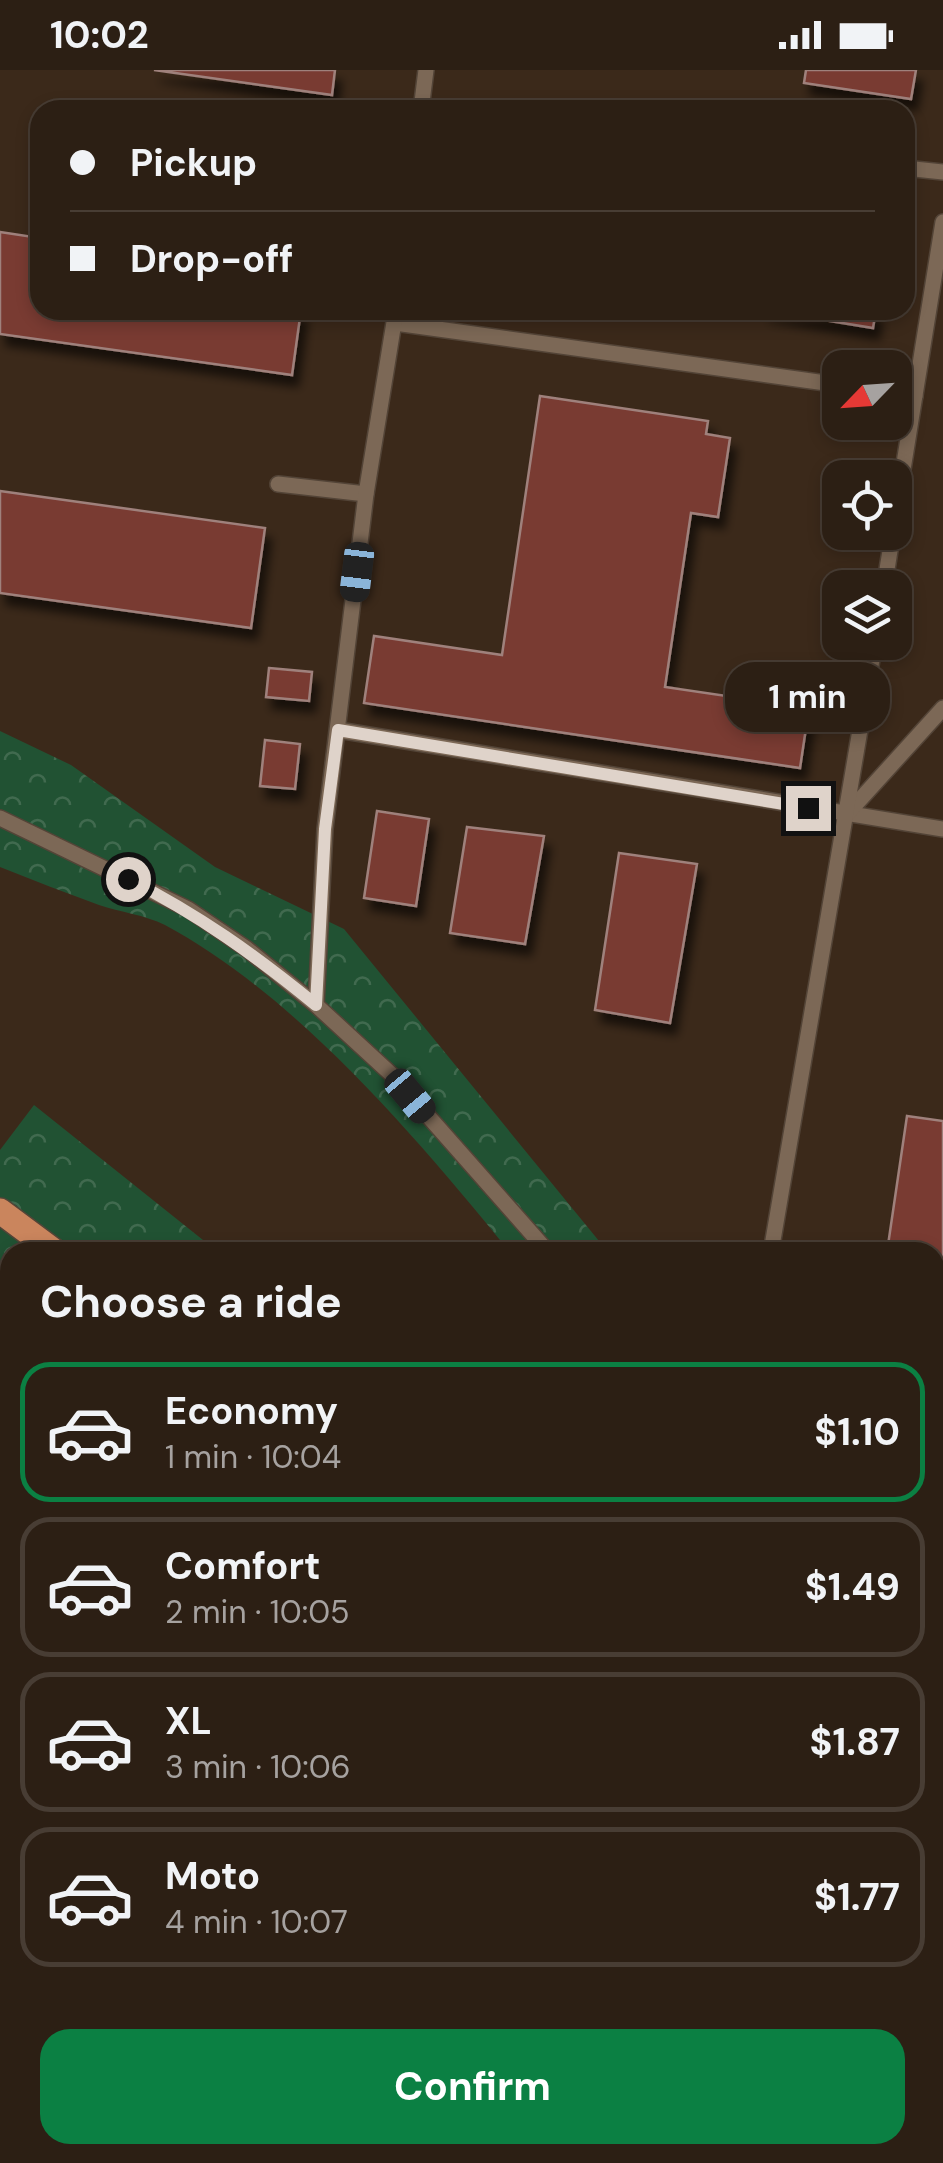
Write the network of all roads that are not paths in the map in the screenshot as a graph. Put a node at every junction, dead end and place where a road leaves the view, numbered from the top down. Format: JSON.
{"nodes":[{"id":1,"x":426,"y":70,"type":"edge"},
{"id":2,"x":422,"y":100,"type":"edge"},
{"id":3,"x":915,"y":169,"type":"edge"},
{"id":4,"x":943,"y":172,"type":"edge"},
{"id":5,"x":943,"y":222,"type":"edge"},
{"id":6,"x":395,"y":320,"type":"edge"},
{"id":7,"x":422,"y":320,"type":"edge"},
{"id":8,"x":822,"y":382,"type":"edge"},
{"id":9,"x":912,"y":396,"type":"edge"},
{"id":10,"x":915,"y":396,"type":"junction"},
{"id":11,"x":905,"y":460,"type":"edge"},
{"id":12,"x":278,"y":484,"type":"dead end"},
{"id":13,"x":366,"y":494,"type":"junction"},
{"id":14,"x":872,"y":660,"type":"edge"},
{"id":15,"x":943,"y":708,"type":"edge"},
{"id":16,"x":338,"y":730,"type":"junction"},
{"id":17,"x":847,"y":814,"type":"junction"},
{"id":18,"x":0,"y":818,"type":"edge"},
{"id":19,"x":943,"y":829,"type":"edge"},
{"id":20,"x":316,"y":1005,"type":"junction"},
{"id":21,"x":0,"y":1212,"type":"edge"},
{"id":22,"x":40,"y":1242,"type":"edge"},
{"id":23,"x":539,"y":1242,"type":"edge"},
{"id":24,"x":773,"y":1242,"type":"edge"}],
"edges":[{"from":1,"to":2,"type":"lane"},
{"from":3,"to":4,"type":"lane"},
{"from":5,"to":10,"type":"lane"},
{"from":6,"to":13,"type":"lane"},
{"from":7,"to":8,"type":"lane"},
{"from":9,"to":10,"type":"lane"},
{"from":10,"to":11,"type":"lane"},
{"from":12,"to":13,"type":"lane"},
{"from":13,"to":16,"type":"lane"},
{"from":14,"to":17,"type":"lane"},
{"from":15,"to":17,"type":"lane"},
{"from":16,"to":17,"type":"lane"},
{"from":16,"to":20,"type":"lane"},
{"from":17,"to":19,"type":"lane"},
{"from":17,"to":24,"type":"lane"},
{"from":18,"to":20,"type":"lane"},
{"from":20,"to":23,"type":"lane"},
{"from":21,"to":22,"type":"main road"}]}
